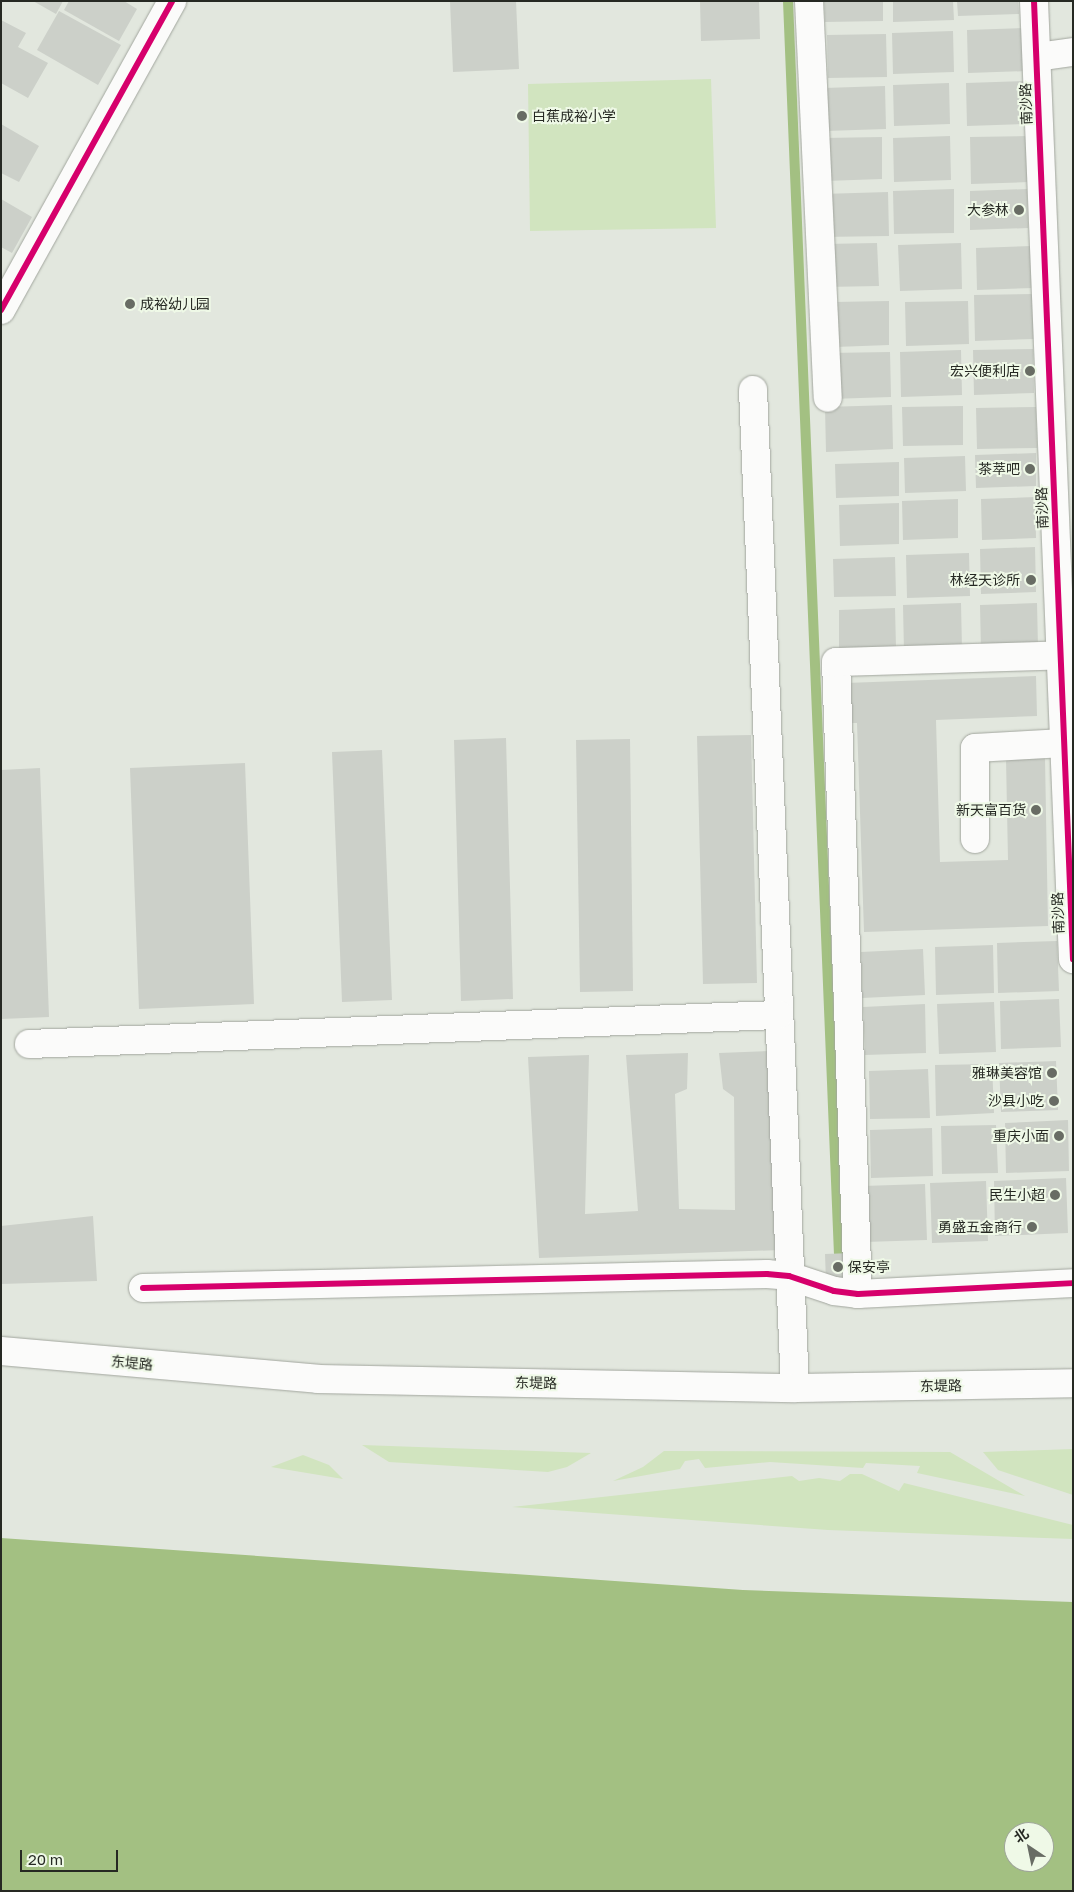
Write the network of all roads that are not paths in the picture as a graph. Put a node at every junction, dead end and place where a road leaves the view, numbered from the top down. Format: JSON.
{"nodes":[{"id":1,"x":172,"y":1,"type":"edge"},
{"id":2,"x":809,"y":1,"type":"edge"},
{"id":3,"x":1034,"y":1,"type":"edge"},
{"id":4,"x":1073,"y":52,"type":"edge"},
{"id":5,"x":1037,"y":56,"type":"junction"},
{"id":6,"x":1,"y":310,"type":"edge"},
{"id":7,"x":753,"y":390,"type":"dead end"},
{"id":8,"x":828,"y":398,"type":"dead end"},
{"id":9,"x":1067,"y":656,"type":"edge"},
{"id":10,"x":1064,"y":743,"type":"junction"},
{"id":11,"x":975,"y":839,"type":"dead end"},
{"id":12,"x":1073,"y":959,"type":"edge"},
{"id":13,"x":778,"y":1015,"type":"junction"},
{"id":14,"x":29,"y":1044,"type":"dead end"},
{"id":15,"x":789,"y":1276,"type":"junction"},
{"id":16,"x":1073,"y":1284,"type":"edge"},
{"id":17,"x":143,"y":1288,"type":"dead end"},
{"id":18,"x":858,"y":1294,"type":"junction"},
{"id":19,"x":1,"y":1351,"type":"edge"},
{"id":20,"x":1073,"y":1383,"type":"edge"},
{"id":21,"x":795,"y":1388,"type":"junction"}],
"edges":[{"from":1,"to":6,"type":"street"},
{"from":2,"to":8,"type":"street"},
{"from":3,"to":5,"type":"street","name":"南沙路"},
{"from":4,"to":5,"type":"street"},
{"from":5,"to":9,"type":"street","name":"南沙路"},
{"from":7,"to":13,"type":"street"},
{"from":9,"to":10,"type":"street","name":"南沙路"},
{"from":9,"to":18,"type":"street"},
{"from":10,"to":11,"type":"street"},
{"from":10,"to":12,"type":"street","name":"南沙路"},
{"from":13,"to":14,"type":"street"},
{"from":13,"to":15,"type":"street"},
{"from":15,"to":17,"type":"street"},
{"from":15,"to":18,"type":"street"},
{"from":15,"to":21,"type":"street"},
{"from":16,"to":18,"type":"street"},
{"from":19,"to":21,"type":"street","name":"东堤路"},
{"from":20,"to":21,"type":"street","name":"东堤路"}]}
